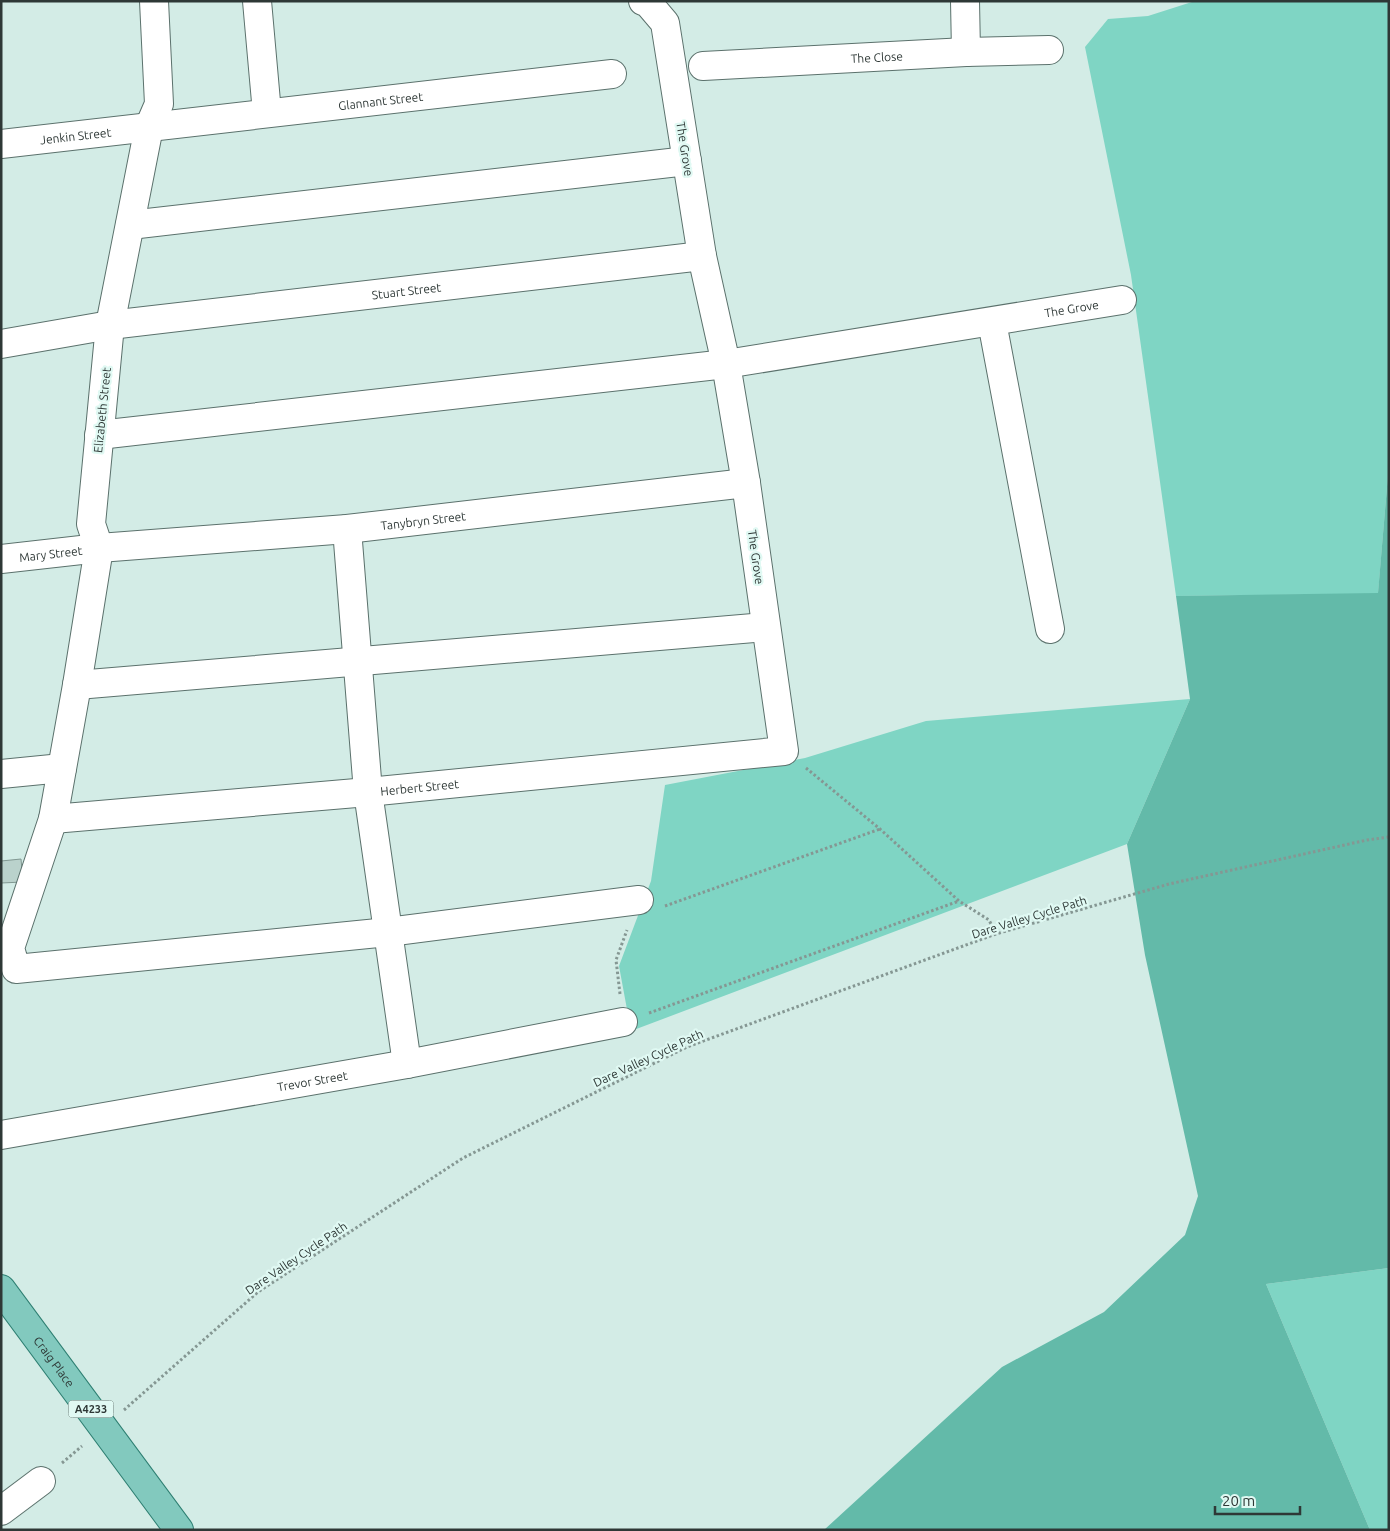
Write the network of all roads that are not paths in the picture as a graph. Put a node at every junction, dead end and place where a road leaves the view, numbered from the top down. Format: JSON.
{"nodes":[{"id":1,"x":154,"y":1,"type":"edge"},
{"id":2,"x":257,"y":1,"type":"edge"},
{"id":3,"x":643,"y":1,"type":"edge"},
{"id":4,"x":965,"y":1,"type":"edge"},
{"id":5,"x":1049,"y":50,"type":"dead end"},
{"id":6,"x":966,"y":52,"type":"junction"},
{"id":7,"x":703,"y":66,"type":"dead end"},
{"id":8,"x":612,"y":74,"type":"dead end"},
{"id":9,"x":267,"y":114,"type":"junction"},
{"id":10,"x":149,"y":127,"type":"junction"},
{"id":11,"x":1,"y":144,"type":"edge"},
{"id":12,"x":686,"y":161,"type":"junction"},
{"id":13,"x":130,"y":225,"type":"junction"},
{"id":14,"x":702,"y":256,"type":"junction"},
{"id":15,"x":1122,"y":300,"type":"dead end"},
{"id":16,"x":992,"y":322,"type":"junction"},
{"id":17,"x":110,"y":325,"type":"junction"},
{"id":18,"x":1,"y":344,"type":"edge"},
{"id":19,"x":726,"y":364,"type":"junction"},
{"id":20,"x":99,"y":435,"type":"junction"},
{"id":21,"x":746,"y":483,"type":"junction"},
{"id":22,"x":347,"y":528,"type":"junction"},
{"id":23,"x":99,"y":548,"type":"junction"},
{"id":24,"x":1,"y":559,"type":"edge"},
{"id":25,"x":766,"y":627,"type":"junction"},
{"id":26,"x":1050,"y":629,"type":"dead end"},
{"id":27,"x":358,"y":660,"type":"junction"},
{"id":28,"x":77,"y":685,"type":"junction"},
{"id":29,"x":784,"y":751,"type":"joint"},
{"id":30,"x":62,"y":768,"type":"junction"},
{"id":31,"x":1,"y":774,"type":"edge"},
{"id":32,"x":368,"y":792,"type":"junction"},
{"id":33,"x":53,"y":819,"type":"junction"},
{"id":34,"x":649,"y":904,"type":"road end"},
{"id":35,"x":388,"y":932,"type":"junction"},
{"id":36,"x":623,"y":1022,"type":"road end"},
{"id":37,"x":407,"y":1064,"type":"junction"},
{"id":38,"x":1,"y":1135,"type":"edge"},
{"id":39,"x":1,"y":1289,"type":"edge"},
{"id":40,"x":40,"y":1481,"type":"road end"},
{"id":41,"x":1,"y":1511,"type":"edge"},
{"id":42,"x":179,"y":1530,"type":"edge"}],
"edges":[{"from":1,"to":10,"type":"street","name":"Elizabeth Street"},
{"from":2,"to":9,"type":"street"},
{"from":3,"to":12,"type":"street","name":"The Grove"},
{"from":4,"to":6,"type":"street"},
{"from":5,"to":6,"type":"street","name":"The Close"},
{"from":6,"to":7,"type":"street","name":"The Close"},
{"from":8,"to":9,"type":"street","name":"Glannant Street"},
{"from":9,"to":10,"type":"street","name":"Glannant Street"},
{"from":10,"to":11,"type":"street","name":"Jenkin Street"},
{"from":10,"to":13,"type":"street","name":"Elizabeth Street"},
{"from":12,"to":13,"type":"street"},
{"from":12,"to":14,"type":"street","name":"The Grove"},
{"from":13,"to":17,"type":"street","name":"Elizabeth Street"},
{"from":14,"to":17,"type":"street","name":"Stuart Street"},
{"from":14,"to":19,"type":"street","name":"The Grove"},
{"from":15,"to":16,"type":"street","name":"The Grove"},
{"from":16,"to":19,"type":"street","name":"The Grove"},
{"from":16,"to":26,"type":"street"},
{"from":17,"to":18,"type":"street","name":"Stuart Street"},
{"from":17,"to":20,"type":"street","name":"Elizabeth Street"},
{"from":19,"to":20,"type":"street"},
{"from":19,"to":21,"type":"street","name":"The Grove"},
{"from":20,"to":23,"type":"street","name":"Elizabeth Street"},
{"from":21,"to":22,"type":"street","name":"Tanybryn Street"},
{"from":21,"to":25,"type":"street","name":"The Grove"},
{"from":22,"to":23,"type":"street","name":"Tanybryn Street"},
{"from":22,"to":27,"type":"street"},
{"from":23,"to":24,"type":"street","name":"Mary Street"},
{"from":23,"to":28,"type":"street","name":"Elizabeth Street"},
{"from":25,"to":27,"type":"street"},
{"from":25,"to":29,"type":"street","name":"The Grove"},
{"from":27,"to":28,"type":"street"},
{"from":27,"to":32,"type":"street"},
{"from":28,"to":30,"type":"street","name":"Elizabeth Street"},
{"from":29,"to":32,"type":"street","name":"Herbert Street"},
{"from":30,"to":31,"type":"street"},
{"from":30,"to":33,"type":"street","name":"Elizabeth Street"},
{"from":32,"to":33,"type":"street","name":"Herbert Street"},
{"from":32,"to":35,"type":"street"},
{"from":33,"to":35,"type":"street","name":"Elizabeth Street"},
{"from":34,"to":35,"type":"street"},
{"from":35,"to":37,"type":"street"},
{"from":36,"to":37,"type":"street","name":"Trevor Street"},
{"from":37,"to":38,"type":"street","name":"Trevor Street"},
{"from":39,"to":42,"type":"main road","name":"Craig Place","number":"A4233"},
{"from":40,"to":41,"type":"street"}]}
